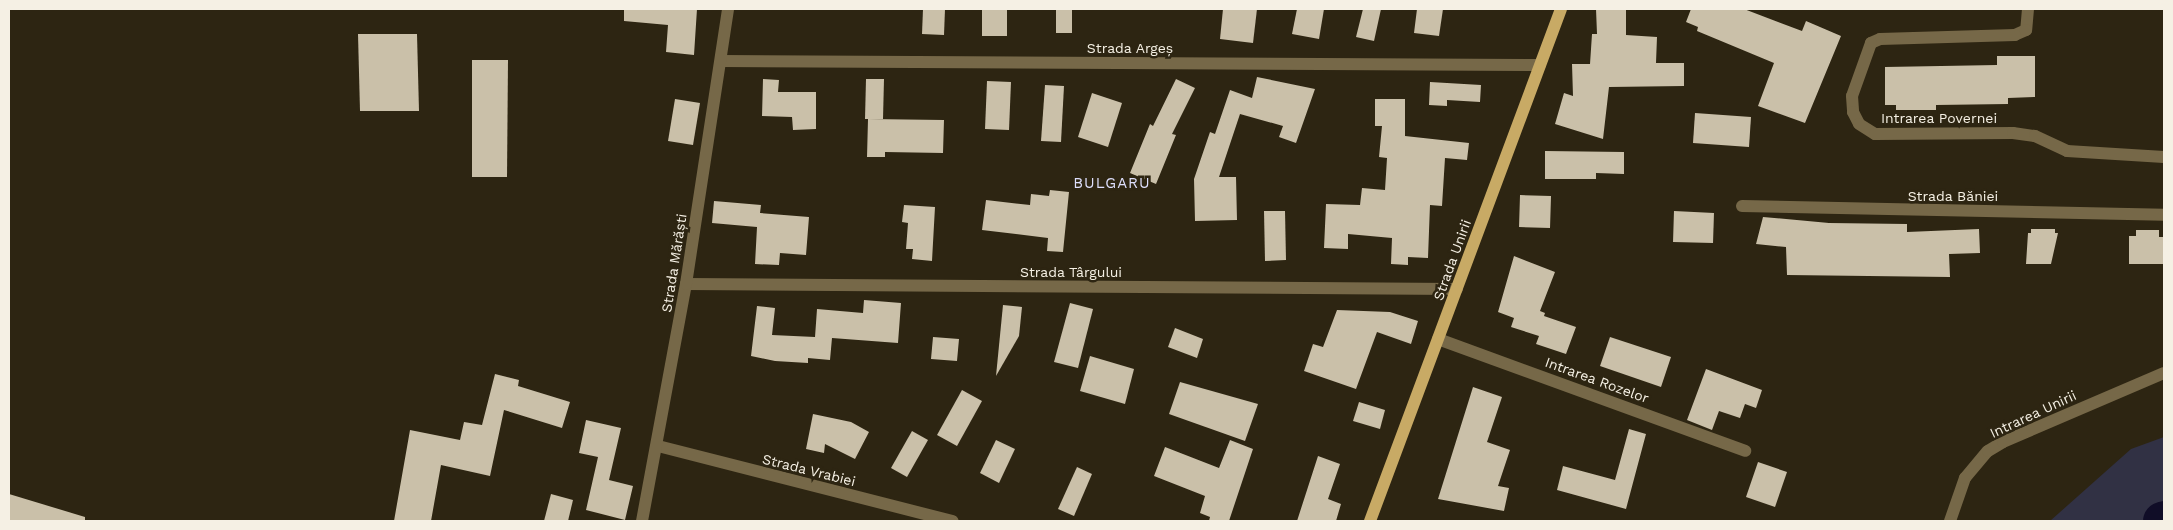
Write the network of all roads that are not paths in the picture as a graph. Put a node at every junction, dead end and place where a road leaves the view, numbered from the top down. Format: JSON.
{"nodes":[{"id":1,"x":728,"y":9,"type":"edge"},
{"id":2,"x":1562,"y":9,"type":"edge"},
{"id":3,"x":2028,"y":9,"type":"edge"},
{"id":4,"x":721,"y":62,"type":"junction"},
{"id":5,"x":1540,"y":65,"type":"junction"},
{"id":6,"x":2164,"y":158,"type":"edge"},
{"id":7,"x":1742,"y":206,"type":"dead end"},
{"id":8,"x":2164,"y":215,"type":"edge"},
{"id":9,"x":686,"y":284,"type":"junction"},
{"id":10,"x":1457,"y":289,"type":"junction"},
{"id":11,"x":1438,"y":339,"type":"junction"},
{"id":12,"x":2164,"y":373,"type":"edge"},
{"id":13,"x":658,"y":446,"type":"junction"},
{"id":14,"x":1745,"y":451,"type":"dead end"},
{"id":15,"x":919,"y":518,"type":"edge"},
{"id":16,"x":642,"y":521,"type":"edge"},
{"id":17,"x":953,"y":521,"type":"edge"},
{"id":18,"x":1370,"y":521,"type":"edge"},
{"id":19,"x":1950,"y":521,"type":"edge"}],
"edges":[{"from":1,"to":4,"type":"street","name":"Strada Mărăști"},
{"from":2,"to":5,"type":"main road","name":"Strada Unirii"},
{"from":3,"to":6,"type":"street","name":"Intrarea Povernei"},
{"from":4,"to":5,"type":"street","name":"Strada Argeș"},
{"from":4,"to":9,"type":"street","name":"Strada Mărăști"},
{"from":5,"to":10,"type":"main road","name":"Strada Unirii"},
{"from":7,"to":8,"type":"street","name":"Strada Băniei"},
{"from":9,"to":10,"type":"street","name":"Strada Târgului"},
{"from":9,"to":13,"type":"street","name":"Strada Mărăști"},
{"from":10,"to":11,"type":"main road","name":"Strada Unirii"},
{"from":11,"to":14,"type":"street","name":"Intrarea Rozelor"},
{"from":11,"to":18,"type":"main road","name":"Strada Unirii"},
{"from":12,"to":19,"type":"street","name":"Intrarea Unirii"},
{"from":13,"to":15,"type":"street","name":"Strada Vrabiei"},
{"from":13,"to":16,"type":"street","name":"Strada Mărăști"},
{"from":15,"to":17,"type":"street","name":"Strada Vrabiei"}]}
